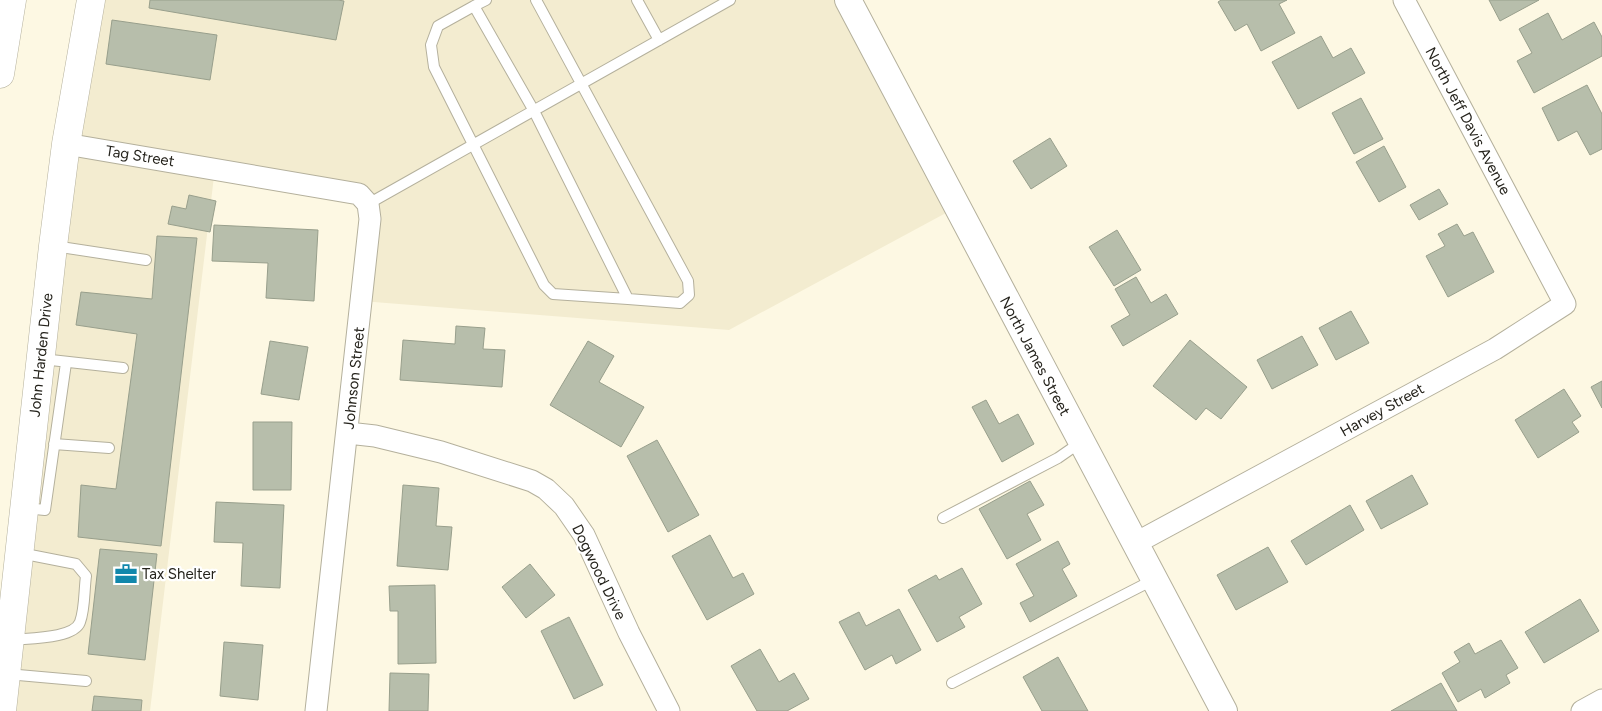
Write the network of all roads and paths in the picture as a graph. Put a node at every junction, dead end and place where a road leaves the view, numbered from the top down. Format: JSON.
{"nodes":[{"id":1,"x":12,"y":0,"type":"edge"},
{"id":2,"x":91,"y":0,"type":"edge"},
{"id":3,"x":486,"y":0,"type":"edge"},
{"id":4,"x":536,"y":0,"type":"edge"},
{"id":5,"x":638,"y":0,"type":"edge"},
{"id":6,"x":730,"y":0,"type":"edge"},
{"id":7,"x":848,"y":0,"type":"edge"},
{"id":8,"x":1404,"y":0,"type":"edge"},
{"id":9,"x":713,"y":4,"type":"edge"},
{"id":10,"x":474,"y":6,"type":"junction"},
{"id":11,"x":659,"y":40,"type":"junction"},
{"id":12,"x":0,"y":74,"type":"edge"},
{"id":13,"x":582,"y":83,"type":"junction"},
{"id":14,"x":534,"y":110,"type":"junction"},
{"id":15,"x":66,"y":144,"type":"junction"},
{"id":16,"x":475,"y":144,"type":"junction"},
{"id":17,"x":368,"y":204,"type":"junction"},
{"id":18,"x":1532,"y":242,"type":"joint"},
{"id":19,"x":53,"y":246,"type":"junction"},
{"id":20,"x":146,"y":260,"type":"dead end"},
{"id":21,"x":628,"y":298,"type":"junction"},
{"id":22,"x":53,"y":361,"type":"junction"},
{"id":23,"x":123,"y":368,"type":"dead end"},
{"id":24,"x":348,"y":433,"type":"junction"},
{"id":25,"x":1081,"y":442,"type":"junction"},
{"id":26,"x":54,"y":444,"type":"junction"},
{"id":27,"x":109,"y":448,"type":"dead end"},
{"id":28,"x":25,"y":508,"type":"junction"},
{"id":29,"x":943,"y":518,"type":"dead end"},
{"id":30,"x":1134,"y":544,"type":"junction"},
{"id":31,"x":19,"y":553,"type":"junction"},
{"id":32,"x":1154,"y":580,"type":"junction"},
{"id":33,"x":9,"y":640,"type":"junction"},
{"id":34,"x":6,"y":674,"type":"junction"},
{"id":35,"x":86,"y":681,"type":"dead end"},
{"id":36,"x":952,"y":683,"type":"dead end"},
{"id":37,"x":1602,"y":700,"type":"edge"},
{"id":38,"x":2,"y":711,"type":"edge"},
{"id":39,"x":316,"y":711,"type":"edge"},
{"id":40,"x":669,"y":711,"type":"edge"},
{"id":41,"x":1224,"y":711,"type":"edge"},
{"id":42,"x":1582,"y":711,"type":"edge"}],
"edges":[{"from":1,"to":12,"type":"main road"},
{"from":2,"to":15,"type":"main road","name":"John Harden Drive"},
{"from":3,"to":10,"type":"lane"},
{"from":4,"to":13,"type":"lane"},
{"from":5,"to":11,"type":"lane"},
{"from":6,"to":9,"type":"lane"},
{"from":7,"to":25,"type":"street","name":"North James Street"},
{"from":8,"to":18,"type":"street","name":"North Jeff Davis Avenue"},
{"from":9,"to":11,"type":"lane"},
{"from":10,"to":14,"type":"lane"},
{"from":10,"to":16,"type":"lane"},
{"from":11,"to":13,"type":"lane"},
{"from":13,"to":14,"type":"lane"},
{"from":13,"to":21,"type":"lane"},
{"from":14,"to":16,"type":"lane"},
{"from":14,"to":21,"type":"lane"},
{"from":15,"to":17,"type":"street","name":"Tag Street"},
{"from":15,"to":19,"type":"main road","name":"John Harden Drive"},
{"from":16,"to":17,"type":"lane"},
{"from":16,"to":21,"type":"lane"},
{"from":17,"to":24,"type":"street","name":"Johnson Street"},
{"from":18,"to":30,"type":"street","name":"Harvey Street"},
{"from":19,"to":20,"type":"lane"},
{"from":19,"to":22,"type":"main road","name":"John Harden Drive"},
{"from":22,"to":23,"type":"lane"},
{"from":22,"to":26,"type":"lane"},
{"from":22,"to":28,"type":"main road","name":"John Harden Drive"},
{"from":24,"to":39,"type":"street","name":"Johnson Street"},
{"from":24,"to":40,"type":"street","name":"Dogwood Drive"},
{"from":25,"to":29,"type":"lane"},
{"from":25,"to":30,"type":"street","name":"North James Street"},
{"from":26,"to":27,"type":"lane"},
{"from":26,"to":28,"type":"lane"},
{"from":28,"to":31,"type":"main road","name":"John Harden Drive"},
{"from":30,"to":32,"type":"street","name":"North James Street"},
{"from":31,"to":33,"type":"main road","name":"John Harden Drive"},
{"from":31,"to":33,"type":"lane"},
{"from":32,"to":36,"type":"lane"},
{"from":32,"to":41,"type":"street","name":"North James Street"},
{"from":33,"to":34,"type":"main road","name":"John Harden Drive"},
{"from":34,"to":35,"type":"lane"},
{"from":34,"to":38,"type":"main road","name":"John Harden Drive"},
{"from":37,"to":42,"type":"street"}]}
